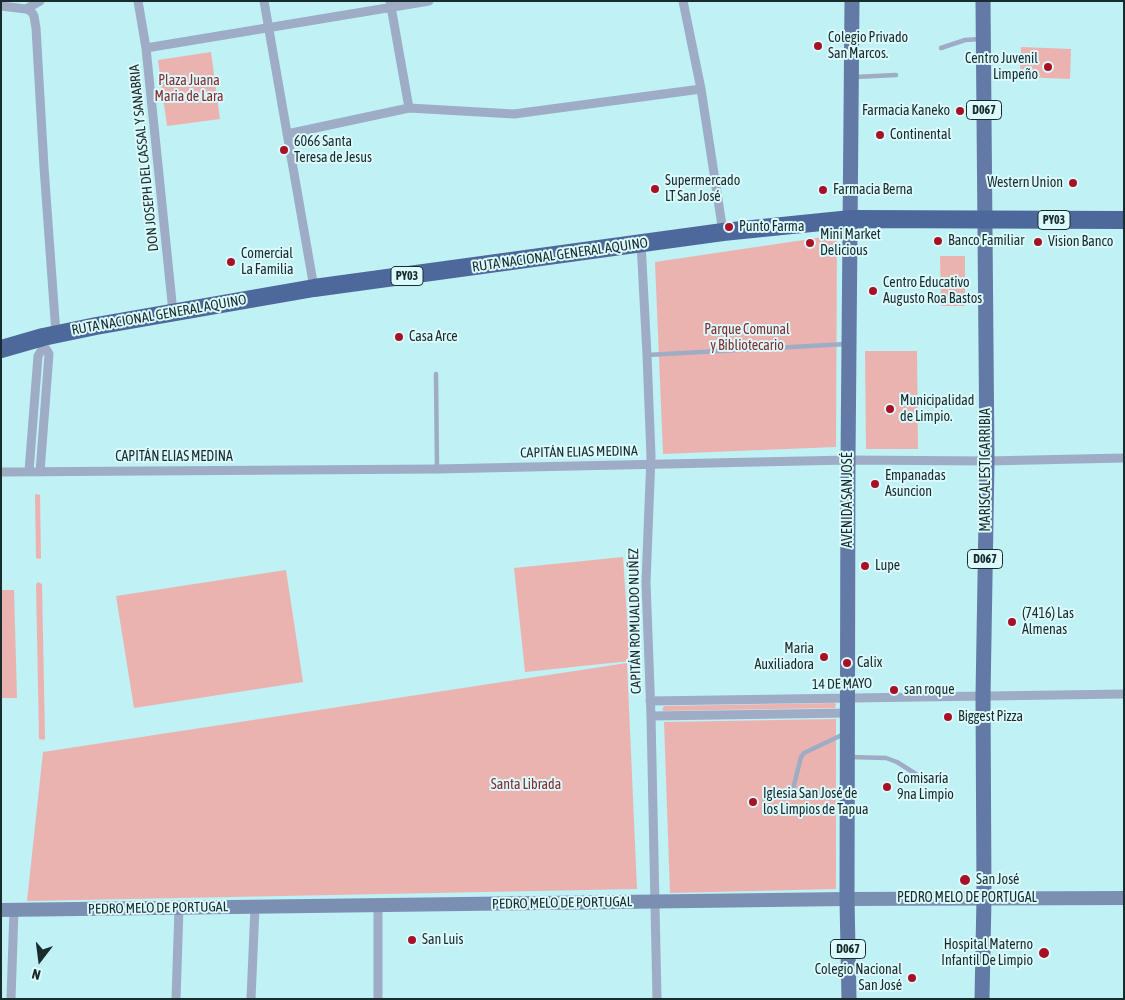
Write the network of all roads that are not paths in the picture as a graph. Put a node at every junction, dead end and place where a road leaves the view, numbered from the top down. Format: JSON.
{"nodes":[{"id":1,"x":40,"y":1,"type":"edge"},
{"id":2,"x":138,"y":1,"type":"edge"},
{"id":3,"x":264,"y":1,"type":"edge"},
{"id":4,"x":429,"y":1,"type":"edge"},
{"id":5,"x":683,"y":1,"type":"edge"},
{"id":6,"x":852,"y":1,"type":"edge"},
{"id":7,"x":983,"y":1,"type":"edge"},
{"id":8,"x":390,"y":4,"type":"edge"},
{"id":9,"x":1,"y":6,"type":"edge"},
{"id":10,"x":26,"y":9,"type":"junction"},
{"id":11,"x":268,"y":27,"type":"junction"},
{"id":12,"x":984,"y":39,"type":"junction"},
{"id":13,"x":146,"y":48,"type":"junction"},
{"id":14,"x":941,"y":48,"type":"dead end"},
{"id":15,"x":896,"y":75,"type":"dead end"},
{"id":16,"x":851,"y":76,"type":"junction"},
{"id":17,"x":701,"y":89,"type":"junction"},
{"id":18,"x":409,"y":108,"type":"junction"},
{"id":19,"x":287,"y":134,"type":"junction"},
{"id":20,"x":851,"y":219,"type":"junction"},
{"id":21,"x":984,"y":219,"type":"junction"},
{"id":22,"x":1124,"y":220,"type":"edge"},
{"id":23,"x":723,"y":232,"type":"junction"},
{"id":24,"x":641,"y":243,"type":"junction"},
{"id":25,"x":314,"y":288,"type":"junction"},
{"id":26,"x":173,"y":312,"type":"junction"},
{"id":27,"x":48,"y":339,"type":"junction"},
{"id":28,"x":849,"y":343,"type":"junction"},
{"id":29,"x":1,"y":348,"type":"edge"},
{"id":30,"x":648,"y":356,"type":"junction"},
{"id":31,"x":436,"y":374,"type":"dead end"},
{"id":32,"x":1124,"y":458,"type":"edge"},
{"id":33,"x":848,"y":460,"type":"junction"},
{"id":34,"x":987,"y":461,"type":"junction"},
{"id":35,"x":651,"y":464,"type":"junction"},
{"id":36,"x":437,"y":469,"type":"junction"},
{"id":37,"x":35,"y":471,"type":"junction"},
{"id":38,"x":1,"y":472,"type":"edge"},
{"id":39,"x":1124,"y":694,"type":"edge"},
{"id":40,"x":983,"y":696,"type":"junction"},
{"id":41,"x":848,"y":697,"type":"junction"},
{"id":42,"x":650,"y":701,"type":"junction"},
{"id":43,"x":848,"y":713,"type":"junction"},
{"id":44,"x":651,"y":716,"type":"junction"},
{"id":45,"x":848,"y":733,"type":"junction"},
{"id":46,"x":848,"y":758,"type":"junction"},
{"id":47,"x":916,"y":774,"type":"dead end"},
{"id":48,"x":791,"y":797,"type":"dead end"},
{"id":49,"x":984,"y":898,"type":"junction"},
{"id":50,"x":1124,"y":898,"type":"edge"},
{"id":51,"x":847,"y":899,"type":"junction"},
{"id":52,"x":655,"y":902,"type":"junction"},
{"id":53,"x":378,"y":906,"type":"junction"},
{"id":54,"x":255,"y":907,"type":"junction"},
{"id":55,"x":179,"y":908,"type":"junction"},
{"id":56,"x":8,"y":910,"type":"edge"},
{"id":57,"x":11,"y":999,"type":"edge"},
{"id":58,"x":176,"y":999,"type":"edge"},
{"id":59,"x":251,"y":999,"type":"edge"},
{"id":60,"x":378,"y":999,"type":"edge"},
{"id":61,"x":657,"y":999,"type":"edge"},
{"id":62,"x":849,"y":999,"type":"edge"},
{"id":63,"x":982,"y":999,"type":"edge"}],
"edges":[{"from":1,"to":10,"type":"street"},
{"from":2,"to":13,"type":"street","name":"DON JOSEPH DEL CASSAL Y SANABRIA"},
{"from":3,"to":11,"type":"street"},
{"from":4,"to":8,"type":"street"},
{"from":5,"to":17,"type":"street"},
{"from":6,"to":16,"type":"main road","name":"AVENIDA SAN JOSÉ","number":"D067"},
{"from":7,"to":12,"type":"main road","name":"MARISCAL ESTIGARRIBIA","number":"D067"},
{"from":8,"to":11,"type":"street"},
{"from":8,"to":18,"type":"street"},
{"from":9,"to":10,"type":"street"},
{"from":10,"to":27,"type":"street"},
{"from":11,"to":13,"type":"street"},
{"from":11,"to":19,"type":"street"},
{"from":12,"to":14,"type":"lane"},
{"from":12,"to":21,"type":"main road","name":"MARISCAL ESTIGARRIBIA","number":"D067"},
{"from":13,"to":26,"type":"street","name":"DON JOSEPH DEL CASSAL Y SANABRIA"},
{"from":15,"to":16,"type":"lane"},
{"from":16,"to":20,"type":"main road","name":"AVENIDA SAN JOSÉ","number":"D067"},
{"from":17,"to":18,"type":"street"},
{"from":17,"to":23,"type":"street"},
{"from":18,"to":19,"type":"street"},
{"from":19,"to":25,"type":"street"},
{"from":20,"to":21,"type":"highway","name":"RUTA NACIONAL GENERAL AQUINO","number":"PY03"},
{"from":20,"to":23,"type":"highway","name":"RUTA NACIONAL GENERAL AQUINO","number":"PY03"},
{"from":20,"to":28,"type":"main road","name":"AVENIDA SAN JOSÉ","number":"D067"},
{"from":21,"to":22,"type":"highway","name":"RUTA NACIONAL GENERAL AQUINO","number":"PY03"},
{"from":21,"to":34,"type":"main road","name":"MARISCAL ESTIGARRIBIA","number":"D067"},
{"from":23,"to":24,"type":"highway","name":"RUTA NACIONAL GENERAL AQUINO","number":"PY03"},
{"from":24,"to":25,"type":"highway","name":"RUTA NACIONAL GENERAL AQUINO","number":"PY03"},
{"from":24,"to":30,"type":"street","name":"CAPITÁN ROMUALDO NUÑEZ"},
{"from":25,"to":26,"type":"highway","name":"RUTA NACIONAL GENERAL AQUINO","number":"PY03"},
{"from":26,"to":27,"type":"highway","name":"RUTA NACIONAL GENERAL AQUINO","number":"PY03"},
{"from":27,"to":29,"type":"highway","name":"RUTA NACIONAL GENERAL AQUINO","number":"PY03"},
{"from":27,"to":37,"type":"street"},
{"from":27,"to":37,"type":"street"},
{"from":28,"to":30,"type":"lane"},
{"from":28,"to":33,"type":"main road","name":"AVENIDA SAN JOSÉ","number":"D067"},
{"from":30,"to":35,"type":"street","name":"CAPITÁN ROMUALDO NUÑEZ"},
{"from":31,"to":36,"type":"lane"},
{"from":32,"to":34,"type":"street","name":"CAPITÁN ELIAS MEDINA"},
{"from":33,"to":34,"type":"street","name":"CAPITÁN ELIAS MEDINA"},
{"from":33,"to":35,"type":"street","name":"CAPITÁN ELIAS MEDINA"},
{"from":33,"to":41,"type":"main road","name":"AVENIDA SAN JOSÉ","number":"D067"},
{"from":34,"to":40,"type":"main road","name":"MARISCAL ESTIGARRIBIA","number":"D067"},
{"from":35,"to":36,"type":"street","name":"CAPITÁN ELIAS MEDINA"},
{"from":35,"to":42,"type":"street","name":"CAPITÁN ROMUALDO NUÑEZ"},
{"from":36,"to":37,"type":"street","name":"CAPITÁN ELIAS MEDINA"},
{"from":37,"to":38,"type":"street","name":"CAPITÁN ELIAS MEDINA"},
{"from":39,"to":40,"type":"street","name":"14 DE MAYO"},
{"from":40,"to":41,"type":"street","name":"14 DE MAYO"},
{"from":40,"to":49,"type":"main road","name":"MARISCAL ESTIGARRIBIA","number":"D067"},
{"from":41,"to":42,"type":"street","name":"14 DE MAYO"},
{"from":41,"to":43,"type":"main road","name":"AVENIDA SAN JOSÉ","number":"D067"},
{"from":42,"to":44,"type":"street","name":"CAPITÁN ROMUALDO NUÑEZ"},
{"from":43,"to":44,"type":"street","name":"14 DE MAYO"},
{"from":43,"to":45,"type":"main road","name":"AVENIDA SAN JOSÉ","number":"D067"},
{"from":44,"to":52,"type":"street","name":"CAPITÁN ROMUALDO NUÑEZ"},
{"from":45,"to":46,"type":"main road","name":"AVENIDA SAN JOSÉ","number":"D067"},
{"from":45,"to":48,"type":"lane"},
{"from":46,"to":47,"type":"lane"},
{"from":46,"to":51,"type":"main road","name":"AVENIDA SAN JOSÉ","number":"D067"},
{"from":49,"to":50,"type":"street","name":"PEDRO MELO DE PORTUGAL"},
{"from":49,"to":51,"type":"street","name":"PEDRO MELO DE PORTUGAL"},
{"from":49,"to":63,"type":"main road","name":"MARISCAL ESTIGARRIBIA","number":"D067"},
{"from":51,"to":52,"type":"street","name":"PEDRO MELO DE PORTUGAL"},
{"from":51,"to":62,"type":"main road","name":"AVENIDA SAN JOSÉ","number":"D067"},
{"from":52,"to":53,"type":"street","name":"PEDRO MELO DE PORTUGAL"},
{"from":52,"to":61,"type":"street","name":"CAPITÁN ROMUALDO NUÑEZ"},
{"from":53,"to":54,"type":"street","name":"PEDRO MELO DE PORTUGAL"},
{"from":53,"to":60,"type":"street"},
{"from":54,"to":55,"type":"street","name":"PEDRO MELO DE PORTUGAL"},
{"from":54,"to":59,"type":"street"},
{"from":55,"to":56,"type":"street","name":"PEDRO MELO DE PORTUGAL"},
{"from":55,"to":58,"type":"street"},
{"from":56,"to":57,"type":"street"}]}
